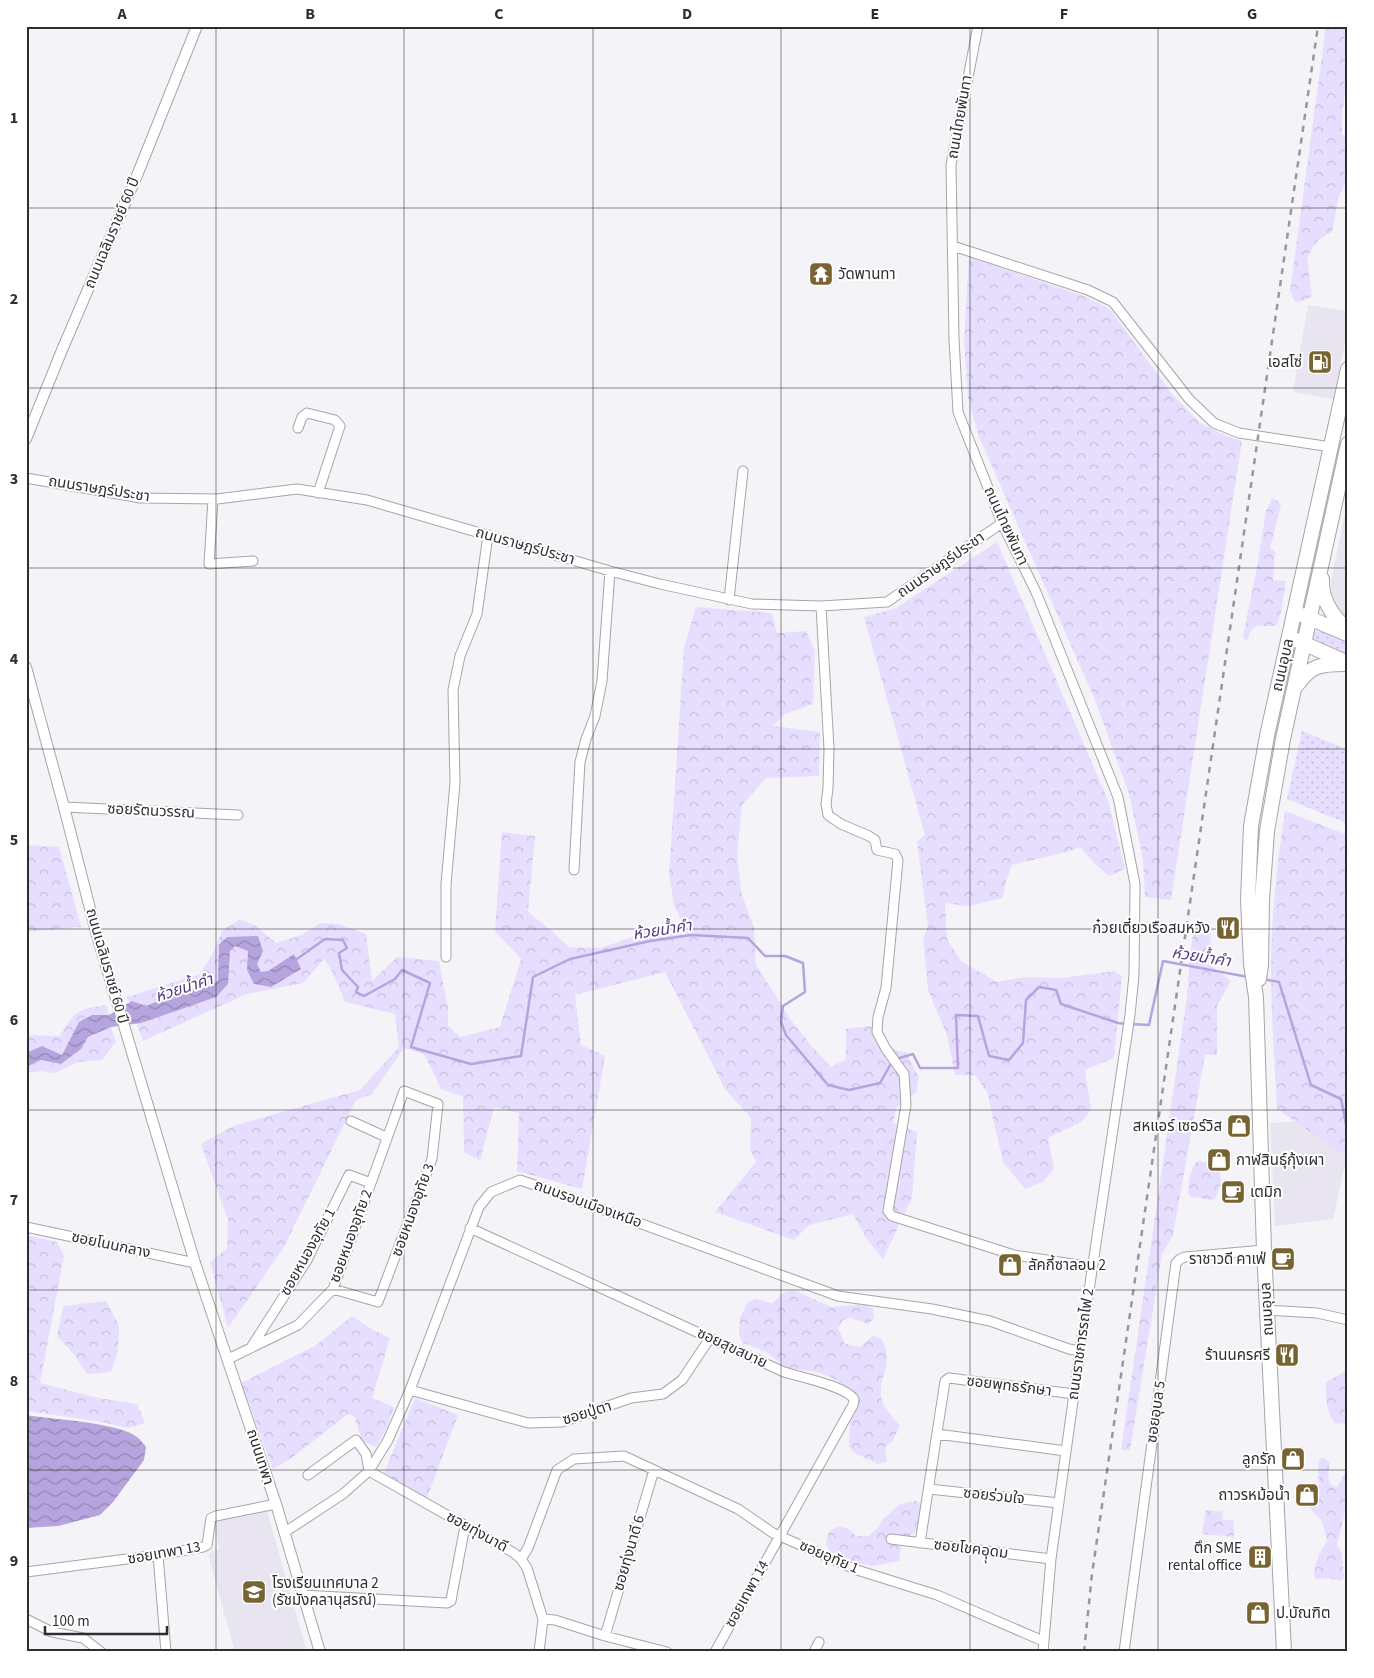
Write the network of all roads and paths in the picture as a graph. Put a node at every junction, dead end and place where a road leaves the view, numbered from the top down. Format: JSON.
{"nodes":[{"id":1,"x":197,"y":26,"type":"edge"},
{"id":2,"x":978,"y":26,"type":"edge"},
{"id":3,"x":953,"y":246,"type":"junction"},
{"id":4,"x":1348,"y":369,"type":"edge"},
{"id":5,"x":298,"y":428,"type":"dead end"},
{"id":6,"x":26,"y":439,"type":"edge"},
{"id":7,"x":1348,"y":444,"type":"edge"},
{"id":8,"x":1331,"y":447,"type":"junction"},
{"id":9,"x":743,"y":471,"type":"dead end"},
{"id":10,"x":26,"y":478,"type":"edge"},
{"id":11,"x":318,"y":493,"type":"junction"},
{"id":12,"x":213,"y":499,"type":"junction"},
{"id":13,"x":1002,"y":523,"type":"junction"},
{"id":14,"x":488,"y":536,"type":"junction"},
{"id":15,"x":1323,"y":558,"type":"junction"},
{"id":16,"x":253,"y":561,"type":"dead end"},
{"id":17,"x":610,"y":571,"type":"junction"},
{"id":18,"x":729,"y":600,"type":"junction"},
{"id":19,"x":821,"y":606,"type":"junction"},
{"id":20,"x":1295,"y":612,"type":"junction"},
{"id":21,"x":1310,"y":618,"type":"junction"},
{"id":22,"x":1348,"y":630,"type":"edge"},
{"id":23,"x":1348,"y":635,"type":"edge"},
{"id":24,"x":1289,"y":637,"type":"junction"},
{"id":25,"x":1304,"y":643,"type":"junction"},
{"id":26,"x":1348,"y":663,"type":"edge"},
{"id":27,"x":26,"y":668,"type":"edge"},
{"id":28,"x":1295,"y":688,"type":"junction"},
{"id":29,"x":64,"y":807,"type":"junction"},
{"id":30,"x":238,"y":815,"type":"dead end"},
{"id":31,"x":574,"y":870,"type":"dead end"},
{"id":32,"x":446,"y":957,"type":"dead end"},
{"id":33,"x":1256,"y":964,"type":"junction"},
{"id":34,"x":1128,"y":1038,"type":"joint"},
{"id":35,"x":404,"y":1092,"type":"joint"},
{"id":36,"x":351,"y":1122,"type":"dead end"},
{"id":37,"x":386,"y":1137,"type":"junction"},
{"id":38,"x":371,"y":1183,"type":"junction"},
{"id":39,"x":26,"y":1227,"type":"edge"},
{"id":40,"x":470,"y":1228,"type":"junction"},
{"id":41,"x":1264,"y":1250,"type":"junction"},
{"id":42,"x":196,"y":1263,"type":"junction"},
{"id":43,"x":1092,"y":1267,"type":"junction"},
{"id":44,"x":333,"y":1288,"type":"junction"},
{"id":45,"x":1267,"y":1310,"type":"junction"},
{"id":46,"x":1348,"y":1320,"type":"edge"},
{"id":47,"x":710,"y":1338,"type":"junction"},
{"id":48,"x":252,"y":1347,"type":"junction"},
{"id":49,"x":1080,"y":1351,"type":"junction"},
{"id":50,"x":228,"y":1359,"type":"junction"},
{"id":51,"x":410,"y":1390,"type":"junction"},
{"id":52,"x":1074,"y":1394,"type":"junction"},
{"id":53,"x":937,"y":1434,"type":"junction"},
{"id":54,"x":1066,"y":1452,"type":"junction"},
{"id":55,"x":654,"y":1470,"type":"junction"},
{"id":56,"x":369,"y":1471,"type":"junction"},
{"id":57,"x":308,"y":1474,"type":"dead end"},
{"id":58,"x":929,"y":1489,"type":"junction"},
{"id":59,"x":1059,"y":1503,"type":"junction"},
{"id":60,"x":276,"y":1504,"type":"junction"},
{"id":61,"x":465,"y":1526,"type":"junction"},
{"id":62,"x":285,"y":1532,"type":"junction"},
{"id":63,"x":780,"y":1536,"type":"junction"},
{"id":64,"x":891,"y":1539,"type":"dead end"},
{"id":65,"x":920,"y":1543,"type":"junction"},
{"id":66,"x":158,"y":1555,"type":"junction"},
{"id":67,"x":521,"y":1559,"type":"junction"},
{"id":68,"x":1051,"y":1559,"type":"junction"},
{"id":69,"x":26,"y":1572,"type":"edge"},
{"id":70,"x":304,"y":1595,"type":"junction"},
{"id":71,"x":26,"y":1619,"type":"edge"},
{"id":72,"x":544,"y":1619,"type":"junction"},
{"id":73,"x":605,"y":1636,"type":"junction"},
{"id":74,"x":1043,"y":1641,"type":"junction"},
{"id":75,"x":819,"y":1642,"type":"dead end"},
{"id":76,"x":101,"y":1652,"type":"edge"},
{"id":77,"x":166,"y":1652,"type":"edge"},
{"id":78,"x":320,"y":1652,"type":"edge"},
{"id":79,"x":539,"y":1652,"type":"edge"},
{"id":80,"x":667,"y":1652,"type":"edge"},
{"id":81,"x":715,"y":1652,"type":"edge"},
{"id":82,"x":814,"y":1652,"type":"edge"},
{"id":83,"x":1043,"y":1652,"type":"edge"},
{"id":84,"x":1124,"y":1652,"type":"edge"},
{"id":85,"x":1284,"y":1652,"type":"edge"}],
"edges":[{"from":1,"to":6,"type":"street","name":"ถนนเฉลิมราชย์ 60 ปี"},
{"from":2,"to":3,"type":"street","name":"ถนนไทยพันทา"},
{"from":3,"to":8,"type":"street"},
{"from":3,"to":13,"type":"street","name":"ถนนไทยพันทา"},
{"from":4,"to":8,"type":"main road","name":"ถนนอุบล"},
{"from":5,"to":11,"type":"street"},
{"from":7,"to":15,"type":"main road","name":"ถนนอุบล"},
{"from":8,"to":20,"type":"main road","name":"ถนนอุบล"},
{"from":9,"to":18,"type":"street"},
{"from":10,"to":12,"type":"street","name":"ถนนราษฎร์ประชา"},
{"from":11,"to":12,"type":"street","name":"ถนนราษฎร์ประชา"},
{"from":11,"to":14,"type":"street","name":"ถนนราษฎร์ประชา"},
{"from":12,"to":16,"type":"street"},
{"from":13,"to":19,"type":"street","name":"ถนนราษฎร์ประชา"},
{"from":13,"to":34,"type":"street","name":"ถนนไทยพันทา"},
{"from":14,"to":17,"type":"street","name":"ถนนราษฎร์ประชา"},
{"from":14,"to":32,"type":"street"},
{"from":15,"to":21,"type":"main road","name":"ถนนอุบล"},
{"from":15,"to":22,"type":"main road"},
{"from":17,"to":18,"type":"street","name":"ถนนราษฎร์ประชา"},
{"from":17,"to":31,"type":"street"},
{"from":18,"to":19,"type":"street","name":"ถนนราษฎร์ประชา"},
{"from":19,"to":43,"type":"street"},
{"from":20,"to":21,"type":"main road"},
{"from":20,"to":24,"type":"main road","name":"ถนนอุบล"},
{"from":21,"to":23,"type":"main road"},
{"from":21,"to":25,"type":"main road","name":"ถนนอุบล"},
{"from":24,"to":25,"type":"main road"},
{"from":24,"to":33,"type":"main road","name":"ถนนอุบล"},
{"from":25,"to":26,"type":"main road"},
{"from":25,"to":28,"type":"main road","name":"ถนนอุบล"},
{"from":26,"to":28,"type":"main road"},
{"from":27,"to":29,"type":"street","name":"ถนนเฉลิมราชย์ 60 ปี"},
{"from":28,"to":33,"type":"main road","name":"ถนนอุบล"},
{"from":29,"to":30,"type":"street","name":"ซอยรัตนวรรณ"},
{"from":29,"to":42,"type":"street","name":"ถนนเฉลิมราชย์ 60 ปี"},
{"from":33,"to":41,"type":"main road","name":"ถนนอุบล"},
{"from":34,"to":43,"type":"street","name":"ถนนราชการรถไฟ 2"},
{"from":35,"to":37,"type":"street","name":"ซอยหนองอุทัย 2"},
{"from":35,"to":44,"type":"street","name":"ซอยหนองอุทัย 3"},
{"from":36,"to":37,"type":"street"},
{"from":37,"to":38,"type":"street","name":"ซอยหนองอุทัย 2"},
{"from":38,"to":44,"type":"street","name":"ซอยหนองอุทัย 2"},
{"from":38,"to":48,"type":"street","name":"ซอยหนองอุทัย 1"},
{"from":39,"to":42,"type":"street","name":"ซอยโนนกลาง"},
{"from":40,"to":47,"type":"street","name":"ซอยสุขสบาย"},
{"from":40,"to":49,"type":"street","name":"ถนนรอบเมืองเหนือ"},
{"from":40,"to":51,"type":"street","name":"ถนนรอบเมืองเหนือ"},
{"from":41,"to":45,"type":"main road","name":"ถนนอุบล"},
{"from":41,"to":84,"type":"street","name":"ซอยอุบล 5"},
{"from":42,"to":50,"type":"street","name":"ถนนเทพา"},
{"from":43,"to":49,"type":"street","name":"ถนนราชการรถไฟ 2"},
{"from":44,"to":48,"type":"street","name":"ซอยหนองอุทัย 2"},
{"from":45,"to":46,"type":"street"},
{"from":45,"to":85,"type":"main road","name":"ถนนอุบล"},
{"from":47,"to":51,"type":"street","name":"ซอยปู่ตา"},
{"from":47,"to":63,"type":"street","name":"ซอยสุขสบาย"},
{"from":48,"to":50,"type":"street","name":"ซอยหนองอุทัย 2"},
{"from":49,"to":52,"type":"street","name":"ถนนราชการรถไฟ 2"},
{"from":50,"to":60,"type":"street","name":"ถนนเทพา"},
{"from":51,"to":56,"type":"street","name":"ถนนรอบเมืองเหนือ"},
{"from":52,"to":53,"type":"street","name":"ซอยพุทธรักษา"},
{"from":52,"to":54,"type":"street","name":"ถนนราชการรถไฟ 2"},
{"from":53,"to":54,"type":"street"},
{"from":53,"to":58,"type":"street"},
{"from":54,"to":59,"type":"street","name":"ถนนราชการรถไฟ 2"},
{"from":55,"to":63,"type":"street","name":"ซอยอุทัย 1"},
{"from":55,"to":67,"type":"street","name":"ซอยอุทัย 1"},
{"from":55,"to":73,"type":"street","name":"ซอยทุ่งนาดี 6"},
{"from":56,"to":57,"type":"street"},
{"from":56,"to":61,"type":"street","name":"ซอยทุ่งนาดี"},
{"from":56,"to":62,"type":"street","name":"ถนนรอบเมืองเหนือ"},
{"from":58,"to":59,"type":"street","name":"ซอยร่วมใจ"},
{"from":58,"to":65,"type":"street"},
{"from":59,"to":68,"type":"street","name":"ถนนราชการรถไฟ 2"},
{"from":60,"to":62,"type":"street","name":"ถนนเทพา"},
{"from":60,"to":66,"type":"street","name":"ซอยเทพา 13"},
{"from":61,"to":67,"type":"street","name":"ซอยทุ่งนาดี"},
{"from":61,"to":70,"type":"street"},
{"from":62,"to":70,"type":"street","name":"ถนนเทพา"},
{"from":63,"to":74,"type":"street","name":"ซอยอุทัย 1"},
{"from":63,"to":81,"type":"street","name":"ซอยเทพา 14"},
{"from":64,"to":65,"type":"street","name":"ซอยโชคอุุดม"},
{"from":65,"to":68,"type":"street","name":"ซอยโชคอุุดม"},
{"from":66,"to":69,"type":"street","name":"ซอยเทพา 13"},
{"from":66,"to":77,"type":"street"},
{"from":67,"to":72,"type":"street","name":"ซอยทุ่งนาดี"},
{"from":68,"to":74,"type":"street","name":"ถนนราชการรถไฟ 2"},
{"from":70,"to":78,"type":"street","name":"ถนนเทพา"},
{"from":71,"to":76,"type":"street"},
{"from":72,"to":73,"type":"street"},
{"from":72,"to":79,"type":"street"},
{"from":73,"to":80,"type":"street"},
{"from":74,"to":83,"type":"street","name":"ถนนราชการรถไฟ 2"},
{"from":75,"to":82,"type":"street"}]}
